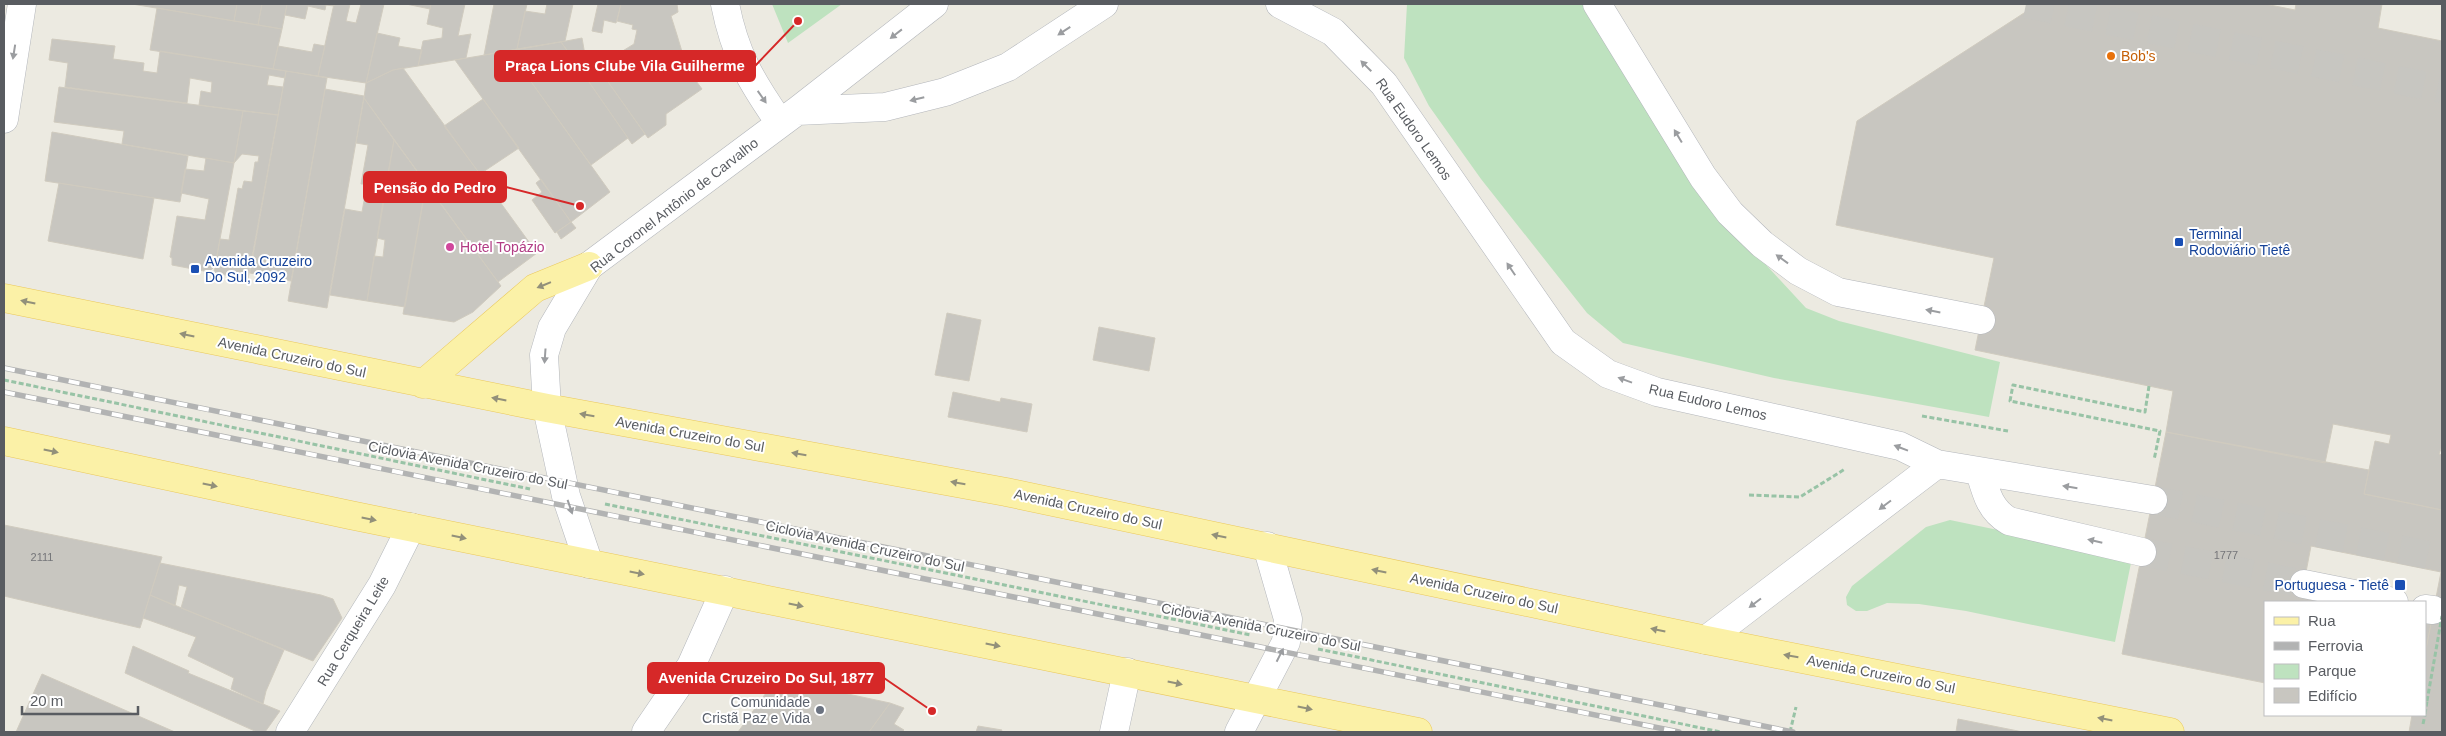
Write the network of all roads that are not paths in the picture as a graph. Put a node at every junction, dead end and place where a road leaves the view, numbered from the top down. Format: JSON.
{"nodes":[{"id":1,"x":22,"y":4,"type":"edge"},
{"id":2,"x":726,"y":4,"type":"edge"},
{"id":3,"x":934,"y":4,"type":"edge"},
{"id":4,"x":1104,"y":4,"type":"edge"},
{"id":5,"x":1280,"y":4,"type":"edge"},
{"id":6,"x":1597,"y":4,"type":"edge"},
{"id":7,"x":789,"y":117,"type":"junction"},
{"id":8,"x":4,"y":118,"type":"edge"},
{"id":9,"x":589,"y":266,"type":"junction"},
{"id":10,"x":4,"y":298,"type":"edge"},
{"id":11,"x":1981,"y":320,"type":"dead end"},
{"id":12,"x":423,"y":384,"type":"junction"},
{"id":13,"x":547,"y":408,"type":"junction"},
{"id":14,"x":4,"y":441,"type":"edge"},
{"id":15,"x":1937,"y":464,"type":"junction"},
{"id":16,"x":1980,"y":472,"type":"junction"},
{"id":17,"x":2153,"y":500,"type":"tunnel mouth"},
{"id":18,"x":411,"y":527,"type":"junction"},
{"id":19,"x":1267,"y":546,"type":"junction"},
{"id":20,"x":2142,"y":552,"type":"tunnel mouth"},
{"id":21,"x":589,"y":564,"type":"junction"},
{"id":22,"x":2304,"y":584,"type":"tunnel mouth"},
{"id":23,"x":725,"y":590,"type":"junction"},
{"id":24,"x":2389,"y":601,"type":"edge"},
{"id":25,"x":1706,"y":640,"type":"junction"},
{"id":26,"x":1127,"y":672,"type":"junction"},
{"id":27,"x":1258,"y":698,"type":"junction"},
{"id":28,"x":290,"y":732,"type":"edge"},
{"id":29,"x":646,"y":732,"type":"edge"},
{"id":30,"x":1114,"y":732,"type":"edge"},
{"id":31,"x":1240,"y":732,"type":"edge"},
{"id":32,"x":1418,"y":732,"type":"edge"},
{"id":33,"x":2170,"y":732,"type":"edge"}],
"edges":[{"from":1,"to":8,"type":"street","one_way":true},
{"from":2,"to":7,"type":"street","one_way":true},
{"from":3,"to":7,"type":"street","name":"Rua Coronel Antônio de Carvalho","one_way":true},
{"from":4,"to":7,"type":"street","one_way":true},
{"from":15,"to":5,"type":"street","name":"Rua Eudoro Lemos","one_way":true},
{"from":11,"to":6,"type":"street","one_way":true},
{"from":7,"to":9,"type":"street","name":"Rua Coronel Antônio de Carvalho"},
{"from":9,"to":12,"type":"main road","one_way":true},
{"from":9,"to":13,"type":"street","name":"Rua Coronel Antônio de Carvalho","one_way":true},
{"from":12,"to":10,"type":"main road","name":"Avenida Cruzeiro do Sul","one_way":true},
{"from":13,"to":12,"type":"main road","name":"Avenida Cruzeiro do Sul","one_way":true},
{"from":19,"to":13,"type":"main road","name":"Avenida Cruzeiro do Sul","one_way":true},
{"from":13,"to":21,"type":"street","name":"Rua Coronel Antônio de Carvalho","one_way":true},
{"from":14,"to":18,"type":"main road","one_way":true},
{"from":15,"to":16,"type":"street","name":"Rua Eudoro Lemos"},
{"from":15,"to":25,"type":"street","one_way":true},
{"from":17,"to":16,"type":"street","name":"Rua Eudoro Lemos","one_way":true},
{"from":20,"to":16,"type":"street","one_way":true},
{"from":18,"to":21,"type":"main road","one_way":true},
{"from":18,"to":28,"type":"street","name":"Rua Cerqueira Leite"},
{"from":25,"to":19,"type":"main road","name":"Avenida Cruzeiro do Sul","one_way":true},
{"from":27,"to":19,"type":"street","one_way":true},
{"from":21,"to":23,"type":"main road","one_way":true},
{"from":22,"to":24,"type":"street"},
{"from":23,"to":26,"type":"main road","one_way":true},
{"from":23,"to":29,"type":"street"},
{"from":33,"to":25,"type":"main road","name":"Avenida Cruzeiro do Sul","one_way":true},
{"from":26,"to":27,"type":"main road","one_way":true},
{"from":26,"to":30,"type":"street"},
{"from":27,"to":31,"type":"street"},
{"from":27,"to":32,"type":"main road","one_way":true}]}
